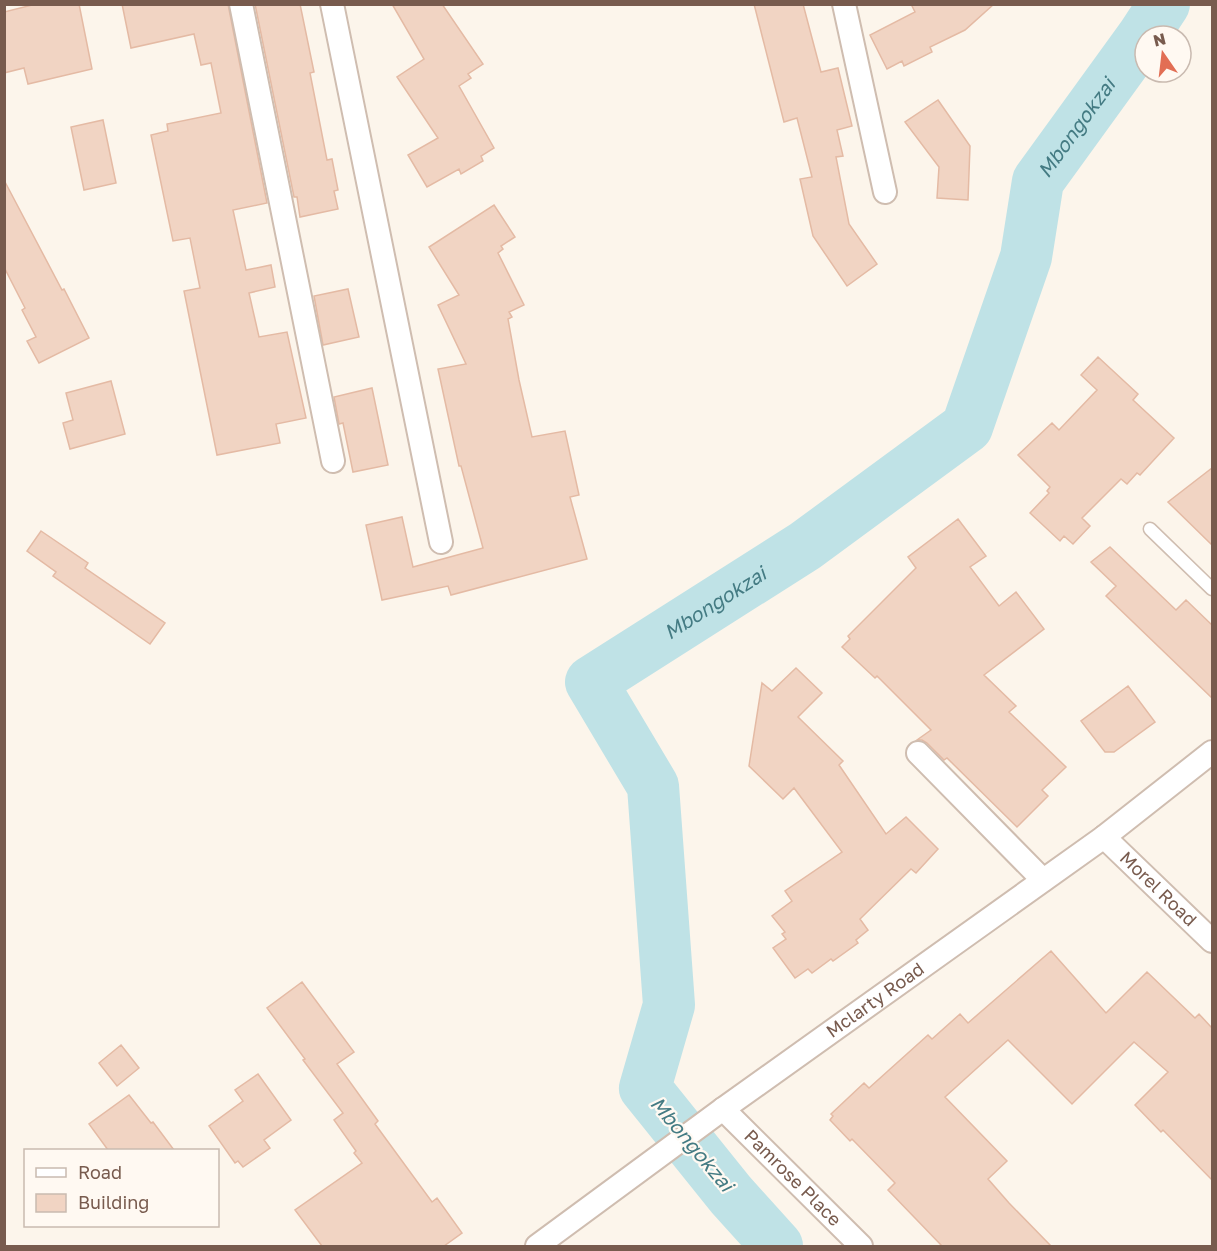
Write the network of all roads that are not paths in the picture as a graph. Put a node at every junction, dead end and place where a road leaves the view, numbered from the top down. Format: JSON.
{"nodes":[{"id":1,"x":241,"y":4,"type":"edge"},
{"id":2,"x":332,"y":4,"type":"edge"},
{"id":3,"x":844,"y":4,"type":"edge"},
{"id":4,"x":885,"y":192,"type":"dead end"},
{"id":5,"x":333,"y":461,"type":"dead end"},
{"id":6,"x":1150,"y":529,"type":"dead end"},
{"id":7,"x":441,"y":542,"type":"dead end"},
{"id":8,"x":1212,"y":589,"type":"edge"},
{"id":9,"x":1212,"y":752,"type":"edge"},
{"id":10,"x":918,"y":753,"type":"dead end"},
{"id":11,"x":1104,"y":837,"type":"junction"},
{"id":12,"x":1044,"y":880,"type":"junction"},
{"id":13,"x":1212,"y":941,"type":"edge"},
{"id":14,"x":723,"y":1109,"type":"junction"},
{"id":15,"x":537,"y":1246,"type":"edge"},
{"id":16,"x":861,"y":1246,"type":"edge"}],
"edges":[{"from":1,"to":5,"type":"street"},
{"from":2,"to":7,"type":"street"},
{"from":3,"to":4,"type":"street"},
{"from":6,"to":8,"type":"lane"},
{"from":9,"to":11,"type":"street","name":"Mclarty Road"},
{"from":10,"to":12,"type":"street"},
{"from":11,"to":12,"type":"street","name":"Mclarty Road"},
{"from":11,"to":13,"type":"street","name":"Morel Road"},
{"from":12,"to":14,"type":"street","name":"Mclarty Road"},
{"from":14,"to":15,"type":"street","name":"Mclarty Road"},
{"from":14,"to":16,"type":"street","name":"Pamrose Place"}]}
